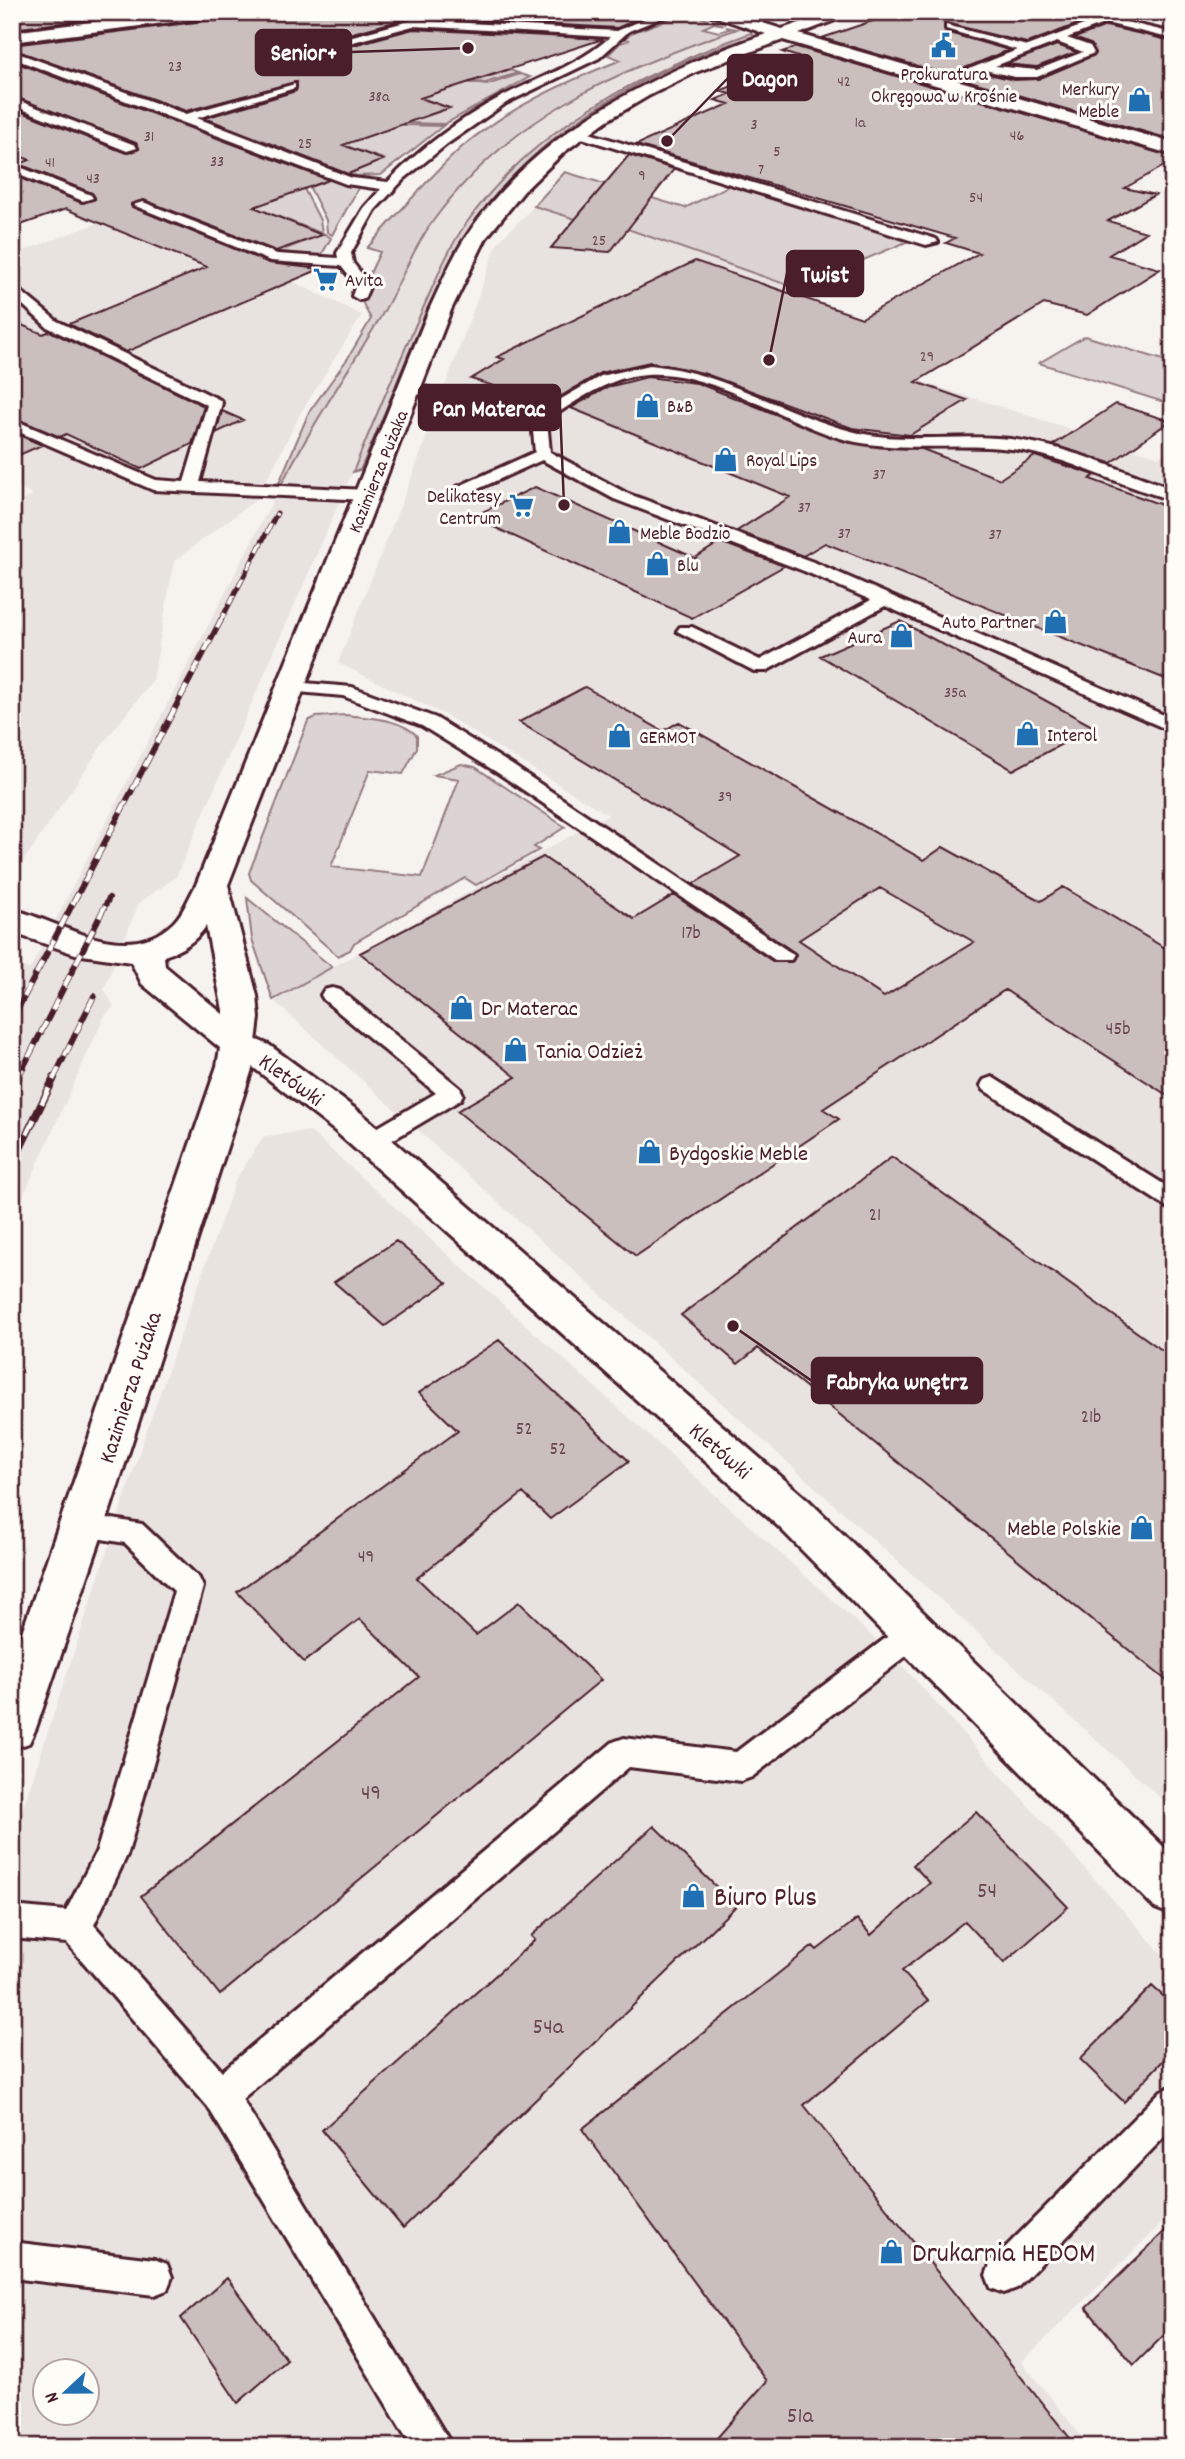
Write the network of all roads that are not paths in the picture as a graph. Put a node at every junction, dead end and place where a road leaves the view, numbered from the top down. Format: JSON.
{"nodes":[{"id":1,"x":109,"y":12,"type":"edge"},
{"id":2,"x":212,"y":12,"type":"edge"},
{"id":3,"x":671,"y":12,"type":"edge"},
{"id":4,"x":710,"y":12,"type":"edge"},
{"id":5,"x":848,"y":12,"type":"edge"},
{"id":6,"x":130,"y":22,"type":"junction"},
{"id":7,"x":950,"y":27,"type":"dead end"},
{"id":8,"x":617,"y":34,"type":"junction"},
{"id":9,"x":781,"y":35,"type":"junction"},
{"id":10,"x":1173,"y":36,"type":"edge"},
{"id":11,"x":12,"y":37,"type":"edge"},
{"id":12,"x":1056,"y":38,"type":"junction"},
{"id":13,"x":323,"y":47,"type":"dead end"},
{"id":14,"x":1025,"y":49,"type":"junction"},
{"id":15,"x":12,"y":54,"type":"edge"},
{"id":16,"x":983,"y":66,"type":"junction"},
{"id":17,"x":940,"y":83,"type":"junction"},
{"id":18,"x":291,"y":86,"type":"dead end"},
{"id":19,"x":12,"y":101,"type":"edge"},
{"id":20,"x":186,"y":118,"type":"junction"},
{"id":21,"x":573,"y":132,"type":"junction"},
{"id":22,"x":131,"y":148,"type":"dead end"},
{"id":23,"x":1173,"y":149,"type":"edge"},
{"id":24,"x":12,"y":168,"type":"edge"},
{"id":25,"x":391,"y":186,"type":"junction"},
{"id":26,"x":87,"y":198,"type":"dead end"},
{"id":27,"x":139,"y":205,"type":"dead end"},
{"id":28,"x":931,"y":242,"type":"dead end"},
{"id":29,"x":346,"y":261,"type":"junction"},
{"id":30,"x":12,"y":288,"type":"edge"},
{"id":31,"x":359,"y":296,"type":"dead end"},
{"id":32,"x":410,"y":388,"type":"junction"},
{"id":33,"x":539,"y":418,"type":"junction"},
{"id":34,"x":12,"y":423,"type":"edge"},
{"id":35,"x":543,"y":454,"type":"junction"},
{"id":36,"x":191,"y":485,"type":"junction"},
{"id":37,"x":463,"y":490,"type":"dead end"},
{"id":38,"x":367,"y":495,"type":"junction"},
{"id":39,"x":1173,"y":495,"type":"edge"},
{"id":40,"x":884,"y":600,"type":"junction"},
{"id":41,"x":686,"y":631,"type":"dead end"},
{"id":42,"x":293,"y":687,"type":"junction"},
{"id":43,"x":1173,"y":726,"type":"edge"},
{"id":44,"x":212,"y":885,"type":"junction"},
{"id":45,"x":14,"y":921,"type":"edge"},
{"id":46,"x":146,"y":950,"type":"junction"},
{"id":47,"x":783,"y":955,"type":"dead end"},
{"id":48,"x":331,"y":995,"type":"dead end"},
{"id":49,"x":238,"y":1044,"type":"junction"},
{"id":50,"x":992,"y":1086,"type":"dead end"},
{"id":51,"x":371,"y":1142,"type":"junction"},
{"id":52,"x":1173,"y":1202,"type":"edge"},
{"id":53,"x":83,"y":1526,"type":"junction"},
{"id":54,"x":913,"y":1634,"type":"junction"},
{"id":55,"x":12,"y":1728,"type":"edge"},
{"id":56,"x":1173,"y":1891,"type":"edge"},
{"id":57,"x":12,"y":1922,"type":"edge"},
{"id":58,"x":75,"y":1928,"type":"junction"},
{"id":59,"x":220,"y":2095,"type":"junction"},
{"id":60,"x":1173,"y":2103,"type":"edge"},
{"id":61,"x":12,"y":2260,"type":"edge"},
{"id":62,"x":1004,"y":2275,"type":"dead end"},
{"id":63,"x":154,"y":2277,"type":"dead end"},
{"id":64,"x":434,"y":2447,"type":"edge"}],
"edges":[{"from":1,"to":6,"type":"lane"},
{"from":2,"to":6,"type":"street"},
{"from":3,"to":8,"type":"lane"},
{"from":4,"to":9,"type":"street"},
{"from":5,"to":9,"type":"street","name":"Kazimierza Pużaka"},
{"from":6,"to":11,"type":"street"},
{"from":7,"to":14,"type":"lane"},
{"from":8,"to":13,"type":"lane"},
{"from":8,"to":25,"type":"lane"},
{"from":9,"to":17,"type":"street"},
{"from":9,"to":21,"type":"street","name":"Kazimierza Pużaka"},
{"from":10,"to":12,"type":"lane"},
{"from":12,"to":14,"type":"lane"},
{"from":12,"to":16,"type":"lane"},
{"from":14,"to":16,"type":"lane"},
{"from":15,"to":20,"type":"lane"},
{"from":16,"to":17,"type":"lane"},
{"from":17,"to":23,"type":"street"},
{"from":18,"to":20,"type":"lane"},
{"from":19,"to":22,"type":"lane"},
{"from":20,"to":25,"type":"lane"},
{"from":21,"to":28,"type":"lane"},
{"from":21,"to":32,"type":"street","name":"Kazimierza Pużaka"},
{"from":24,"to":26,"type":"lane"},
{"from":25,"to":29,"type":"lane"},
{"from":27,"to":29,"type":"lane"},
{"from":29,"to":31,"type":"lane"},
{"from":30,"to":36,"type":"lane"},
{"from":32,"to":33,"type":"lane"},
{"from":32,"to":38,"type":"street","name":"Kazimierza Pużaka"},
{"from":33,"to":35,"type":"lane"},
{"from":33,"to":39,"type":"lane"},
{"from":34,"to":36,"type":"lane"},
{"from":35,"to":37,"type":"lane"},
{"from":35,"to":40,"type":"lane"},
{"from":36,"to":38,"type":"lane"},
{"from":38,"to":42,"type":"street","name":"Kazimierza Pużaka"},
{"from":40,"to":41,"type":"lane"},
{"from":40,"to":43,"type":"lane"},
{"from":42,"to":44,"type":"street","name":"Kazimierza Pużaka"},
{"from":42,"to":47,"type":"lane"},
{"from":44,"to":46,"type":"street","name":"Kazimierza Pużaka"},
{"from":44,"to":49,"type":"street","name":"Kazimierza Pużaka"},
{"from":45,"to":46,"type":"street"},
{"from":46,"to":49,"type":"street","name":"Kletówki"},
{"from":48,"to":51,"type":"lane"},
{"from":49,"to":51,"type":"street","name":"Kletówki"},
{"from":49,"to":53,"type":"street","name":"Kazimierza Pużaka"},
{"from":50,"to":52,"type":"lane"},
{"from":51,"to":54,"type":"street","name":"Kletówki"},
{"from":53,"to":55,"type":"street","name":"Kazimierza Pużaka"},
{"from":53,"to":58,"type":"lane"},
{"from":54,"to":56,"type":"street","name":"Kletówki"},
{"from":54,"to":59,"type":"lane"},
{"from":57,"to":58,"type":"lane"},
{"from":58,"to":59,"type":"lane"},
{"from":59,"to":64,"type":"lane"},
{"from":60,"to":62,"type":"lane"},
{"from":61,"to":63,"type":"lane"}]}
